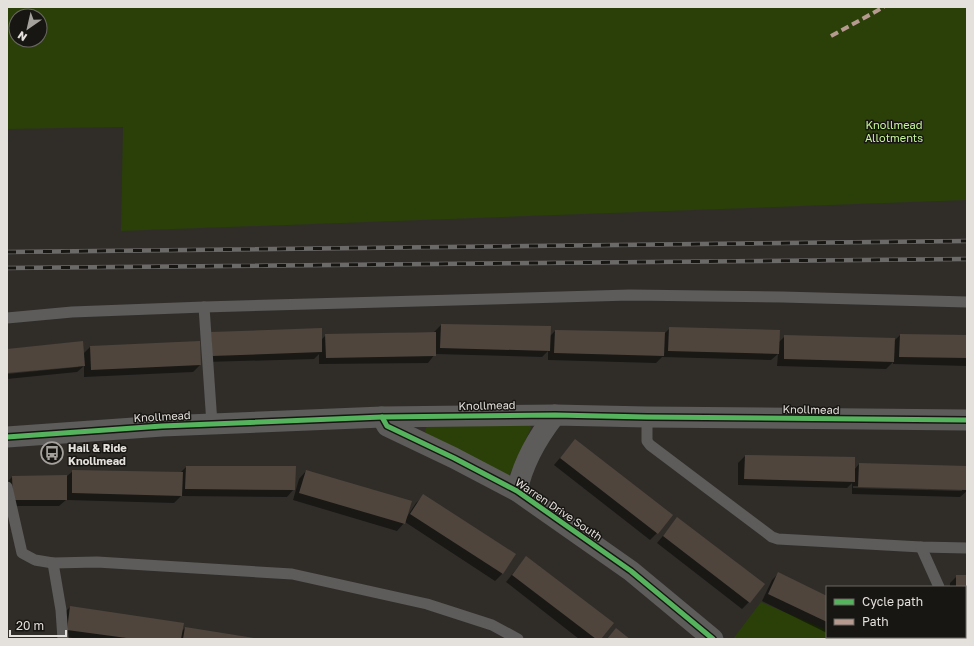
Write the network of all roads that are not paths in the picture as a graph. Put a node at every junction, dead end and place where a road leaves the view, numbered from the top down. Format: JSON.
{"nodes":[{"id":1,"x":967,"y":302,"type":"edge"},
{"id":2,"x":204,"y":307,"type":"junction"},
{"id":3,"x":7,"y":318,"type":"edge"},
{"id":4,"x":555,"y":415,"type":"junction"},
{"id":5,"x":382,"y":417,"type":"junction"},
{"id":6,"x":647,"y":417,"type":"junction"},
{"id":7,"x":967,"y":420,"type":"edge"},
{"id":8,"x":212,"y":424,"type":"junction"},
{"id":9,"x":7,"y":437,"type":"edge"},
{"id":10,"x":7,"y":487,"type":"edge"},
{"id":11,"x":517,"y":491,"type":"junction"},
{"id":12,"x":921,"y":547,"type":"junction"},
{"id":13,"x":967,"y":548,"type":"edge"},
{"id":14,"x":53,"y":563,"type":"junction"},
{"id":15,"x":939,"y":586,"type":"edge"},
{"id":16,"x":63,"y":639,"type":"edge"},
{"id":17,"x":518,"y":639,"type":"edge"},
{"id":18,"x":713,"y":639,"type":"edge"}],
"edges":[{"from":1,"to":2,"type":"lane"},
{"from":2,"to":3,"type":"lane"},
{"from":2,"to":8,"type":"lane"},
{"from":4,"to":5,"type":"street","name":"Knollmead"},
{"from":4,"to":6,"type":"street","name":"Knollmead"},
{"from":4,"to":11,"type":"street"},
{"from":5,"to":8,"type":"street","name":"Knollmead"},
{"from":5,"to":11,"type":"street","name":"Warren Drive South"},
{"from":6,"to":7,"type":"street","name":"Knollmead"},
{"from":6,"to":12,"type":"lane"},
{"from":8,"to":9,"type":"street","name":"Knollmead"},
{"from":10,"to":14,"type":"lane"},
{"from":11,"to":18,"type":"street","name":"Warren Drive South"},
{"from":12,"to":13,"type":"lane"},
{"from":12,"to":15,"type":"lane"},
{"from":14,"to":16,"type":"lane"},
{"from":14,"to":17,"type":"lane"}]}
